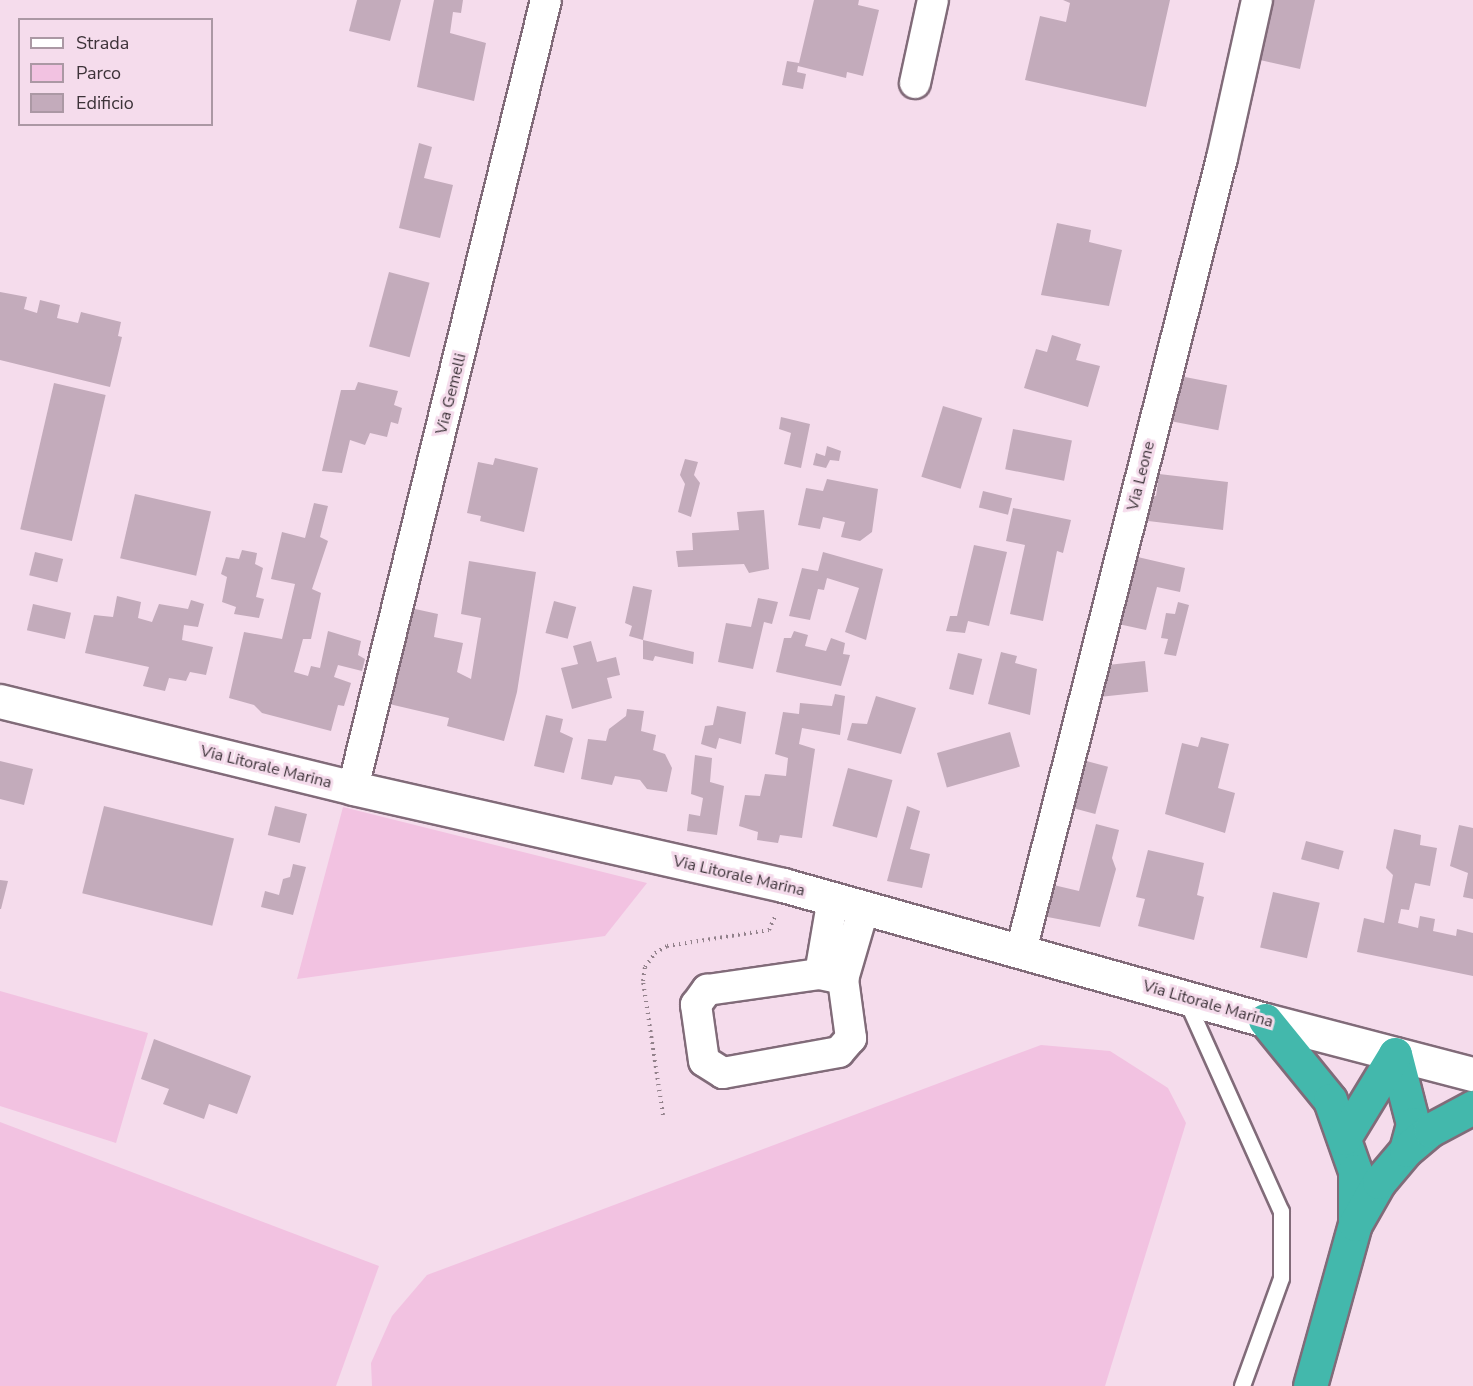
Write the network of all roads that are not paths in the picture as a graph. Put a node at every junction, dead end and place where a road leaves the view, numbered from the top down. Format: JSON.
{"nodes":[{"id":1,"x":546,"y":0,"type":"edge"},
{"id":2,"x":933,"y":0,"type":"edge"},
{"id":3,"x":1257,"y":0,"type":"edge"},
{"id":4,"x":915,"y":83,"type":"dead end"},
{"id":5,"x":0,"y":700,"type":"edge"},
{"id":6,"x":353,"y":788,"type":"junction"},
{"id":7,"x":833,"y":898,"type":"junction"},
{"id":8,"x":864,"y":907,"type":"junction"},
{"id":9,"x":1021,"y":951,"type":"junction"},
{"id":10,"x":832,"y":977,"type":"junction"},
{"id":11,"x":1184,"y":997,"type":"junction"},
{"id":12,"x":1265,"y":1020,"type":"junction"},
{"id":13,"x":1395,"y":1054,"type":"junction"},
{"id":14,"x":1473,"y":1074,"type":"edge"},
{"id":15,"x":1473,"y":1107,"type":"edge"},
{"id":16,"x":1344,"y":1138,"type":"junction"},
{"id":17,"x":1406,"y":1150,"type":"junction"},
{"id":18,"x":1355,"y":1224,"type":"junction"},
{"id":19,"x":1242,"y":1386,"type":"edge"},
{"id":20,"x":1310,"y":1386,"type":"edge"}],
"edges":[{"from":1,"to":6,"type":"street","name":"Via Gemelli"},
{"from":2,"to":4,"type":"street"},
{"from":3,"to":9,"type":"street","name":"Via Leone"},
{"from":5,"to":6,"type":"street","name":"Via Litorale Marina"},
{"from":6,"to":7,"type":"street","name":"Via Litorale Marina"},
{"from":7,"to":8,"type":"street","name":"Via Litorale Marina"},
{"from":7,"to":10,"type":"street"},
{"from":8,"to":9,"type":"street","name":"Via Litorale Marina"},
{"from":8,"to":10,"type":"street"},
{"from":9,"to":11,"type":"street","name":"Via Litorale Marina"},
{"from":10,"to":10,"type":"street"},
{"from":11,"to":12,"type":"street","name":"Via Litorale Marina"},
{"from":11,"to":19,"type":"lane"},
{"from":12,"to":13,"type":"street","name":"Via Litorale Marina"},
{"from":12,"to":16,"type":"highway"},
{"from":13,"to":14,"type":"street","name":"Via Litorale Marina"},
{"from":13,"to":16,"type":"highway"},
{"from":13,"to":17,"type":"highway"},
{"from":15,"to":17,"type":"highway"},
{"from":16,"to":18,"type":"highway"},
{"from":17,"to":18,"type":"highway"},
{"from":18,"to":20,"type":"highway"}]}
